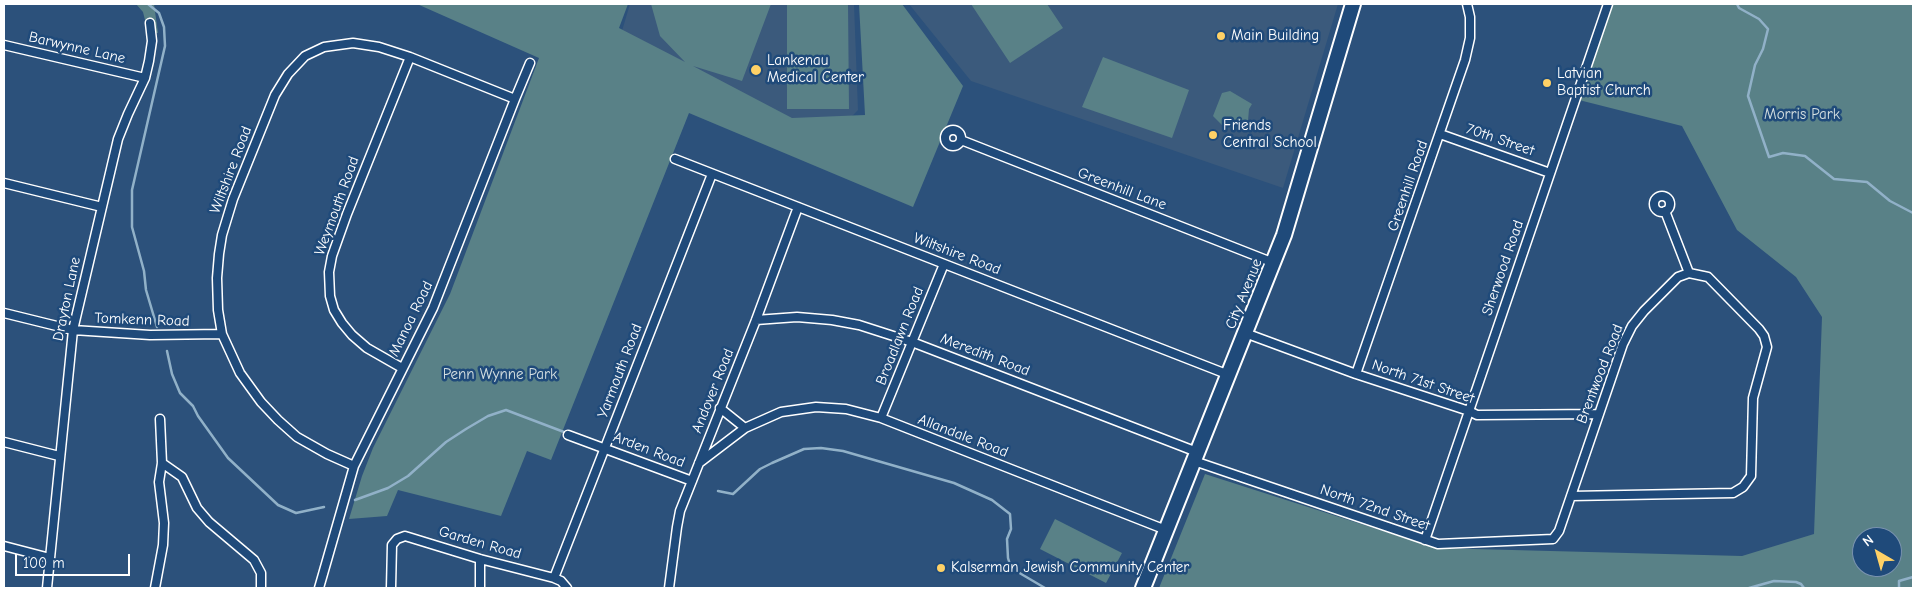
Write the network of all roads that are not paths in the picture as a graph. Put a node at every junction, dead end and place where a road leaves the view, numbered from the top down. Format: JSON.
{"nodes":[{"id":1,"x":1353,"y":4,"type":"edge"},
{"id":2,"x":1467,"y":4,"type":"edge"},
{"id":3,"x":1608,"y":4,"type":"edge"},
{"id":4,"x":150,"y":23,"type":"dead end"},
{"id":5,"x":4,"y":45,"type":"edge"},
{"id":6,"x":410,"y":57,"type":"junction"},
{"id":7,"x":530,"y":63,"type":"dead end"},
{"id":8,"x":144,"y":78,"type":"junction"},
{"id":9,"x":515,"y":99,"type":"junction"},
{"id":10,"x":1440,"y":134,"type":"junction"},
{"id":11,"x":960,"y":140,"type":"dead end"},
{"id":12,"x":675,"y":159,"type":"dead end"},
{"id":13,"x":1550,"y":172,"type":"junction"},
{"id":14,"x":712,"y":174,"type":"junction"},
{"id":15,"x":4,"y":183,"type":"edge"},
{"id":16,"x":102,"y":207,"type":"junction"},
{"id":17,"x":798,"y":207,"type":"junction"},
{"id":18,"x":1665,"y":210,"type":"dead end"},
{"id":19,"x":1274,"y":263,"type":"junction"},
{"id":20,"x":944,"y":264,"type":"junction"},
{"id":21,"x":1689,"y":273,"type":"junction"},
{"id":22,"x":4,"y":313,"type":"edge"},
{"id":23,"x":756,"y":320,"type":"junction"},
{"id":24,"x":73,"y":330,"type":"junction"},
{"id":25,"x":1245,"y":333,"type":"junction"},
{"id":26,"x":222,"y":334,"type":"junction"},
{"id":27,"x":912,"y":342,"type":"junction"},
{"id":28,"x":402,"y":368,"type":"junction"},
{"id":29,"x":1356,"y":374,"type":"junction"},
{"id":30,"x":1228,"y":375,"type":"junction"},
{"id":31,"x":720,"y":408,"type":"junction"},
{"id":32,"x":1469,"y":411,"type":"junction"},
{"id":33,"x":1599,"y":414,"type":"junction"},
{"id":34,"x":881,"y":418,"type":"junction"},
{"id":35,"x":160,"y":419,"type":"dead end"},
{"id":36,"x":745,"y":428,"type":"junction"},
{"id":37,"x":568,"y":435,"type":"dead end"},
{"id":38,"x":4,"y":442,"type":"edge"},
{"id":39,"x":605,"y":448,"type":"junction"},
{"id":40,"x":59,"y":456,"type":"junction"},
{"id":41,"x":1196,"y":457,"type":"junction"},
{"id":42,"x":162,"y":463,"type":"junction"},
{"id":43,"x":699,"y":463,"type":"junction"},
{"id":44,"x":354,"y":466,"type":"junction"},
{"id":45,"x":692,"y":481,"type":"junction"},
{"id":46,"x":1571,"y":496,"type":"junction"},
{"id":47,"x":1166,"y":530,"type":"junction"},
{"id":48,"x":1553,"y":539,"type":"joint"},
{"id":49,"x":1424,"y":540,"type":"junction"},
{"id":50,"x":4,"y":546,"type":"edge"},
{"id":51,"x":50,"y":558,"type":"junction"},
{"id":52,"x":480,"y":559,"type":"junction"},
{"id":53,"x":554,"y":578,"type":"junction"},
{"id":54,"x":46,"y":588,"type":"edge"},
{"id":55,"x":155,"y":588,"type":"edge"},
{"id":56,"x":261,"y":588,"type":"edge"},
{"id":57,"x":319,"y":588,"type":"edge"},
{"id":58,"x":391,"y":588,"type":"edge"},
{"id":59,"x":480,"y":588,"type":"edge"},
{"id":60,"x":567,"y":588,"type":"edge"},
{"id":61,"x":669,"y":588,"type":"edge"},
{"id":62,"x":1142,"y":588,"type":"edge"}],
"edges":[{"from":1,"to":19,"type":"highway","name":"City Avenue"},
{"from":2,"to":10,"type":"street","name":"Greenhill Road"},
{"from":3,"to":13,"type":"street","name":"Sherwood Road"},
{"from":4,"to":8,"type":"street","name":"Drayton Lane"},
{"from":5,"to":8,"type":"street","name":"Barwynne Lane"},
{"from":6,"to":9,"type":"street","name":"Wiltshire Road"},
{"from":6,"to":26,"type":"street","name":"Wiltshire Road"},
{"from":6,"to":28,"type":"street","name":"Weymouth Road"},
{"from":7,"to":9,"type":"street","name":"Manoa Road"},
{"from":8,"to":16,"type":"street","name":"Drayton Lane"},
{"from":9,"to":28,"type":"street","name":"Manoa Road"},
{"from":10,"to":13,"type":"street","name":"70th Street"},
{"from":10,"to":29,"type":"street","name":"Greenhill Road"},
{"from":11,"to":19,"type":"street","name":"Greenhill Lane"},
{"from":12,"to":14,"type":"street","name":"Wiltshire Road"},
{"from":13,"to":32,"type":"street","name":"Sherwood Road"},
{"from":14,"to":17,"type":"street","name":"Wiltshire Road"},
{"from":14,"to":39,"type":"street","name":"Yarmouth Road"},
{"from":15,"to":16,"type":"street"},
{"from":16,"to":24,"type":"street","name":"Drayton Lane"},
{"from":17,"to":20,"type":"street","name":"Wiltshire Road"},
{"from":17,"to":23,"type":"street","name":"Andover Road"},
{"from":18,"to":21,"type":"street"},
{"from":19,"to":25,"type":"highway","name":"City Avenue"},
{"from":20,"to":27,"type":"street","name":"Broadlawn Road"},
{"from":20,"to":30,"type":"street","name":"Wiltshire Road"},
{"from":21,"to":33,"type":"street","name":"Brentwood Road"},
{"from":21,"to":46,"type":"street"},
{"from":22,"to":24,"type":"street","name":"Tomkenn Road"},
{"from":23,"to":27,"type":"street","name":"Meredith Road"},
{"from":23,"to":31,"type":"street","name":"Andover Road"},
{"from":24,"to":26,"type":"street","name":"Tomkenn Road"},
{"from":24,"to":40,"type":"street","name":"Drayton Lane"},
{"from":25,"to":29,"type":"street","name":"North 71st Street"},
{"from":25,"to":30,"type":"highway","name":"City Avenue"},
{"from":26,"to":44,"type":"street","name":"Wiltshire Road"},
{"from":27,"to":34,"type":"street","name":"Broadlawn Road"},
{"from":27,"to":41,"type":"street","name":"Meredith Road"},
{"from":28,"to":44,"type":"street","name":"Manoa Road"},
{"from":29,"to":32,"type":"street","name":"North 71st Street"},
{"from":30,"to":41,"type":"highway","name":"City Avenue"},
{"from":31,"to":36,"type":"street"},
{"from":31,"to":43,"type":"street","name":"Andover Road"},
{"from":32,"to":33,"type":"street","name":"North 71st Street"},
{"from":32,"to":49,"type":"street","name":"Sherwood Road"},
{"from":33,"to":46,"type":"street","name":"Brentwood Road"},
{"from":34,"to":36,"type":"street","name":"Allandale Road"},
{"from":34,"to":47,"type":"street","name":"Allandale Road"},
{"from":35,"to":42,"type":"street"},
{"from":36,"to":43,"type":"street","name":"Allandale Road"},
{"from":37,"to":39,"type":"street","name":"Arden Road"},
{"from":38,"to":40,"type":"street"},
{"from":39,"to":45,"type":"street","name":"Arden Road"},
{"from":39,"to":53,"type":"street","name":"Yarmouth Road"},
{"from":40,"to":51,"type":"street","name":"Drayton Lane"},
{"from":41,"to":47,"type":"highway","name":"City Avenue"},
{"from":41,"to":49,"type":"street","name":"North 72nd Street"},
{"from":42,"to":55,"type":"street"},
{"from":42,"to":56,"type":"street"},
{"from":43,"to":45,"type":"street","name":"Andover Road"},
{"from":44,"to":57,"type":"street","name":"Manoa Road"},
{"from":45,"to":61,"type":"street","name":"Andover Road"},
{"from":46,"to":48,"type":"street","name":"Brentwood Road"},
{"from":47,"to":62,"type":"highway","name":"City Avenue"},
{"from":48,"to":49,"type":"street","name":"North 72nd Street"},
{"from":50,"to":51,"type":"street"},
{"from":51,"to":54,"type":"street","name":"Drayton Lane"},
{"from":52,"to":53,"type":"street","name":"Garden Road"},
{"from":52,"to":58,"type":"street","name":"Garden Road"},
{"from":52,"to":59,"type":"street"},
{"from":53,"to":60,"type":"street","name":"Garden Road"}]}
